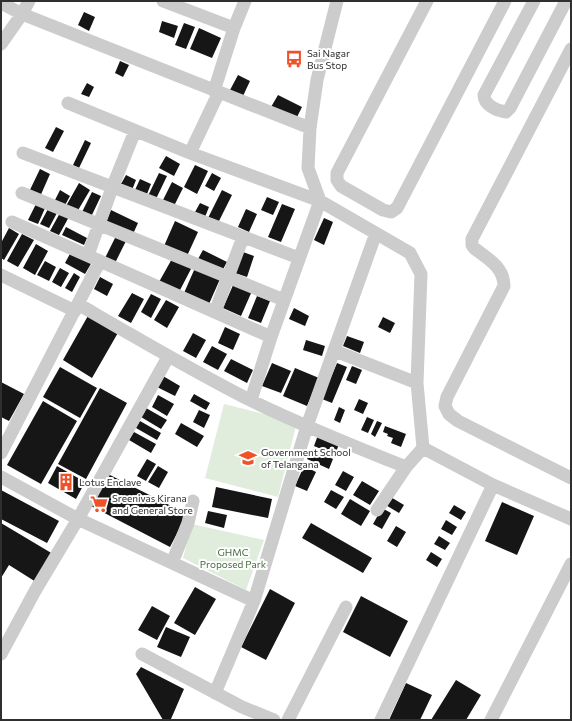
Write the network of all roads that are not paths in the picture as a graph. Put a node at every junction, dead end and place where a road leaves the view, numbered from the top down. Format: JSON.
{"nodes":[{"id":1,"x":29,"y":1,"type":"edge"},
{"id":2,"x":245,"y":1,"type":"edge"},
{"id":3,"x":337,"y":1,"type":"edge"},
{"id":4,"x":427,"y":1,"type":"edge"},
{"id":5,"x":505,"y":1,"type":"edge"},
{"id":6,"x":534,"y":1,"type":"edge"},
{"id":7,"x":566,"y":1,"type":"edge"},
{"id":8,"x":1,"y":3,"type":"edge"},
{"id":9,"x":171,"y":3,"type":"edge"},
{"id":10,"x":22,"y":14,"type":"junction"},
{"id":11,"x":234,"y":28,"type":"junction"},
{"id":12,"x":1,"y":44,"type":"edge"},
{"id":13,"x":571,"y":49,"type":"edge"},
{"id":14,"x":216,"y":92,"type":"junction"},
{"id":15,"x":68,"y":103,"type":"dead end"},
{"id":16,"x":310,"y":128,"type":"junction"},
{"id":17,"x":135,"y":131,"type":"junction"},
{"id":18,"x":23,"y":153,"type":"dead end"},
{"id":19,"x":190,"y":153,"type":"junction"},
{"id":20,"x":112,"y":188,"type":"junction"},
{"id":21,"x":22,"y":193,"type":"dead end"},
{"id":22,"x":320,"y":201,"type":"junction"},
{"id":23,"x":12,"y":222,"type":"dead end"},
{"id":24,"x":99,"y":225,"type":"junction"},
{"id":25,"x":376,"y":234,"type":"junction"},
{"id":26,"x":243,"y":237,"type":"junction"},
{"id":27,"x":88,"y":255,"type":"junction"},
{"id":28,"x":299,"y":258,"type":"junction"},
{"id":29,"x":100,"y":261,"type":"junction"},
{"id":30,"x":1,"y":275,"type":"edge"},
{"id":31,"x":228,"y":277,"type":"junction"},
{"id":32,"x":284,"y":300,"type":"junction"},
{"id":33,"x":76,"y":307,"type":"junction"},
{"id":34,"x":215,"y":312,"type":"junction"},
{"id":35,"x":271,"y":337,"type":"junction"},
{"id":36,"x":335,"y":351,"type":"junction"},
{"id":37,"x":168,"y":357,"type":"junction"},
{"id":38,"x":417,"y":383,"type":"junction"},
{"id":39,"x":251,"y":400,"type":"junction"},
{"id":40,"x":307,"y":426,"type":"junction"},
{"id":41,"x":423,"y":448,"type":"junction"},
{"id":42,"x":1,"y":453,"type":"edge"},
{"id":43,"x":406,"y":467,"type":"junction"},
{"id":44,"x":1,"y":477,"type":"edge"},
{"id":45,"x":571,"y":478,"type":"edge"},
{"id":46,"x":493,"y":485,"type":"junction"},
{"id":47,"x":193,"y":501,"type":"dead end"},
{"id":48,"x":378,"y":510,"type":"dead end"},
{"id":49,"x":78,"y":519,"type":"junction"},
{"id":50,"x":571,"y":519,"type":"edge"},
{"id":51,"x":172,"y":563,"type":"junction"},
{"id":52,"x":571,"y":564,"type":"edge"},
{"id":53,"x":254,"y":601,"type":"junction"},
{"id":54,"x":346,"y":607,"type":"dead end"},
{"id":55,"x":1,"y":654,"type":"edge"},
{"id":56,"x":142,"y":654,"type":"dead end"},
{"id":57,"x":215,"y":693,"type":"junction"},
{"id":58,"x":274,"y":720,"type":"edge"},
{"id":59,"x":288,"y":720,"type":"edge"},
{"id":60,"x":381,"y":720,"type":"edge"},
{"id":61,"x":491,"y":720,"type":"edge"}],
"edges":[{"from":1,"to":10,"type":"street"},
{"from":2,"to":11,"type":"street"},
{"from":3,"to":16,"type":"street"},
{"from":4,"to":5,"type":"street"},
{"from":6,"to":7,"type":"street"},
{"from":8,"to":10,"type":"street"},
{"from":9,"to":11,"type":"street"},
{"from":10,"to":12,"type":"street"},
{"from":10,"to":14,"type":"street"},
{"from":11,"to":14,"type":"street"},
{"from":13,"to":45,"type":"street"},
{"from":14,"to":16,"type":"street"},
{"from":14,"to":19,"type":"street"},
{"from":15,"to":17,"type":"street"},
{"from":16,"to":22,"type":"street"},
{"from":17,"to":19,"type":"street"},
{"from":17,"to":20,"type":"street"},
{"from":18,"to":20,"type":"street"},
{"from":19,"to":22,"type":"street"},
{"from":20,"to":24,"type":"street"},
{"from":20,"to":26,"type":"street"},
{"from":21,"to":24,"type":"street"},
{"from":22,"to":25,"type":"street"},
{"from":22,"to":28,"type":"street"},
{"from":23,"to":27,"type":"street"},
{"from":24,"to":27,"type":"street"},
{"from":24,"to":31,"type":"street"},
{"from":25,"to":36,"type":"street"},
{"from":25,"to":38,"type":"street"},
{"from":26,"to":28,"type":"street"},
{"from":26,"to":31,"type":"street"},
{"from":27,"to":29,"type":"street"},
{"from":28,"to":32,"type":"street"},
{"from":29,"to":33,"type":"street"},
{"from":29,"to":34,"type":"street"},
{"from":30,"to":33,"type":"street"},
{"from":31,"to":32,"type":"street"},
{"from":31,"to":34,"type":"street"},
{"from":32,"to":35,"type":"street"},
{"from":33,"to":37,"type":"street"},
{"from":33,"to":42,"type":"street"},
{"from":34,"to":35,"type":"street"},
{"from":35,"to":39,"type":"street"},
{"from":36,"to":38,"type":"street"},
{"from":36,"to":40,"type":"street"},
{"from":37,"to":39,"type":"street"},
{"from":37,"to":49,"type":"street"},
{"from":38,"to":41,"type":"street"},
{"from":39,"to":40,"type":"street"},
{"from":40,"to":43,"type":"street"},
{"from":40,"to":53,"type":"street"},
{"from":41,"to":43,"type":"street"},
{"from":41,"to":46,"type":"street"},
{"from":43,"to":48,"type":"street"},
{"from":44,"to":49,"type":"street"},
{"from":46,"to":50,"type":"street"},
{"from":46,"to":60,"type":"street"},
{"from":47,"to":51,"type":"street"},
{"from":49,"to":51,"type":"street"},
{"from":49,"to":55,"type":"street"},
{"from":51,"to":53,"type":"street"},
{"from":52,"to":61,"type":"street"},
{"from":53,"to":57,"type":"street"},
{"from":54,"to":59,"type":"street"},
{"from":56,"to":57,"type":"street"},
{"from":57,"to":58,"type":"street"}]}
